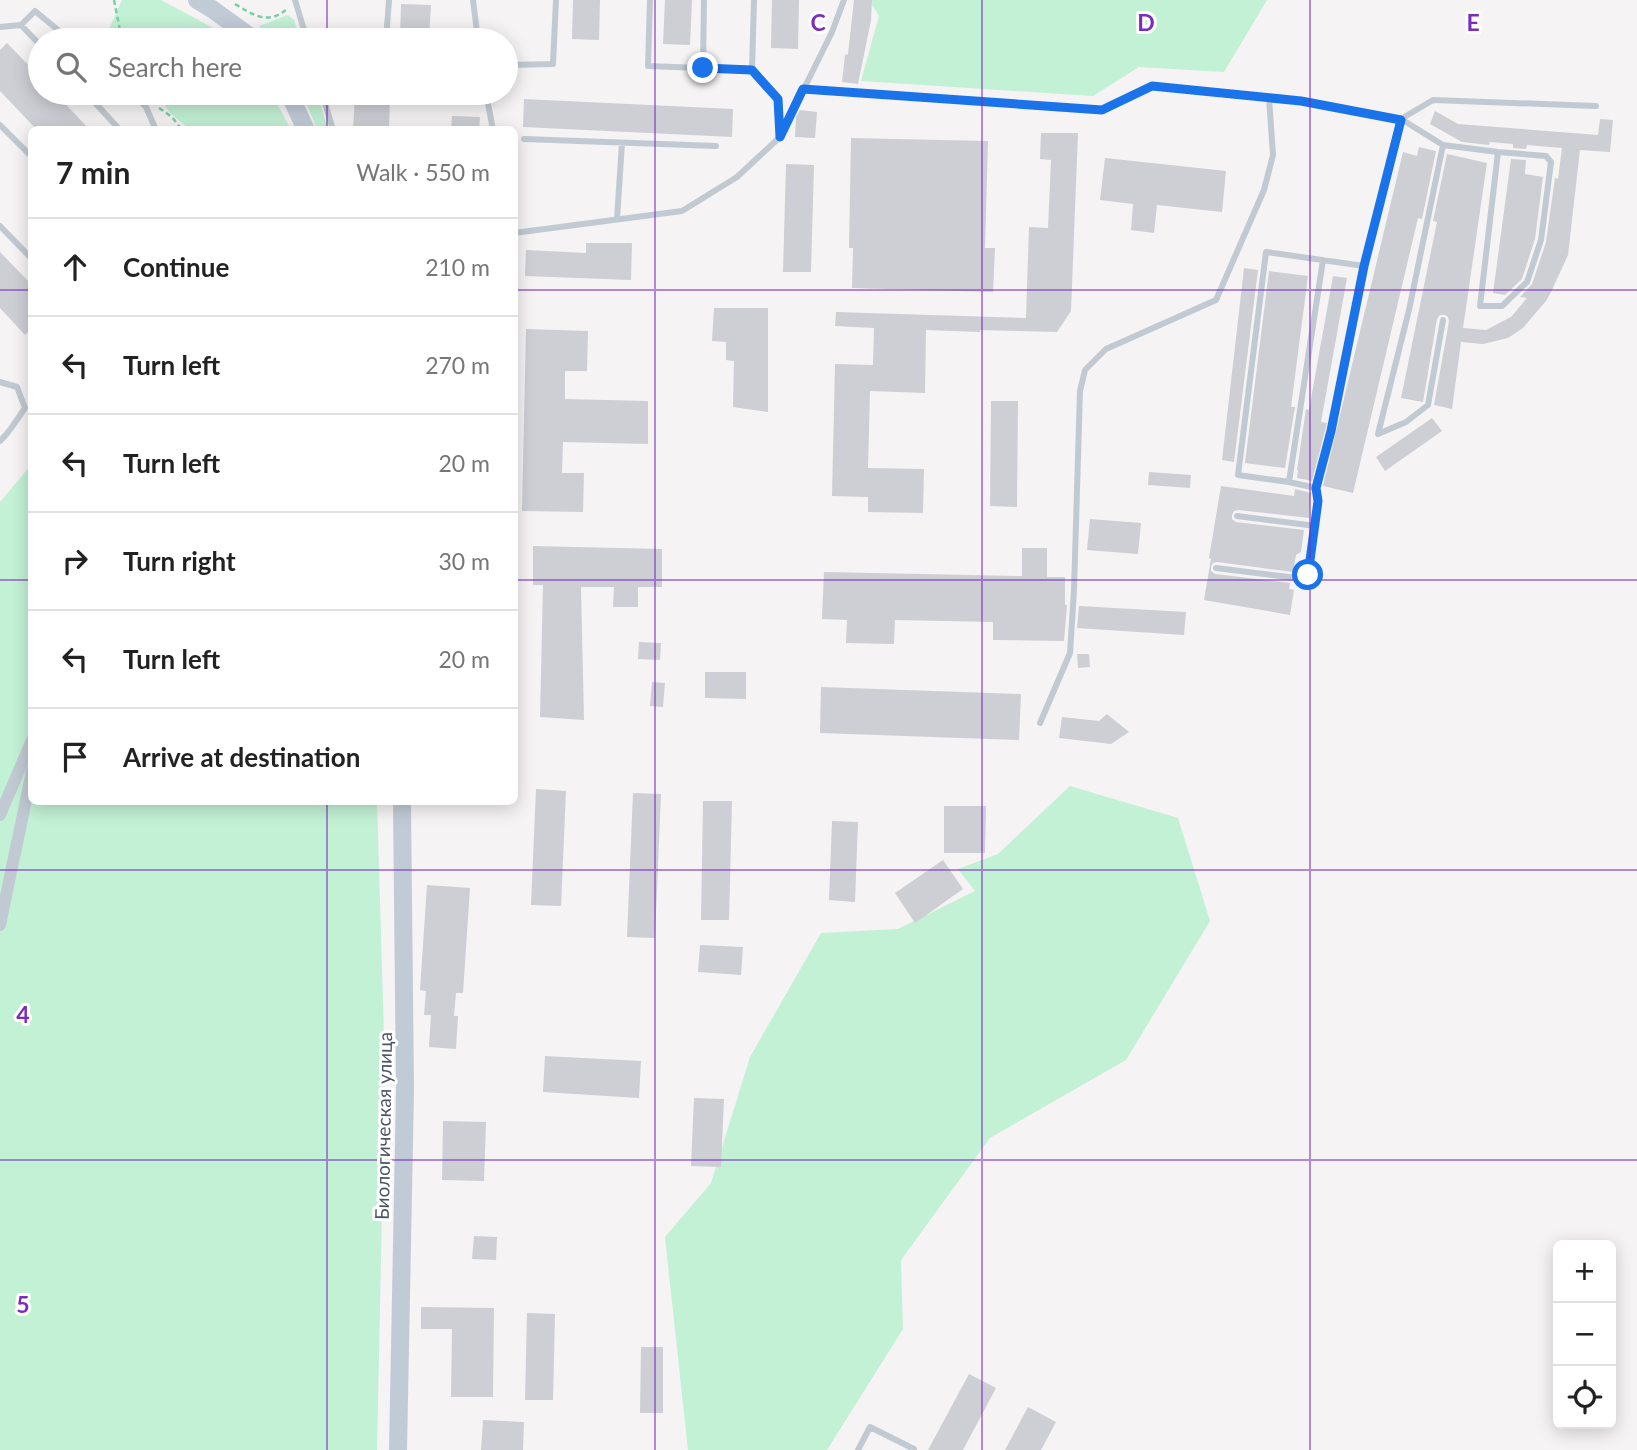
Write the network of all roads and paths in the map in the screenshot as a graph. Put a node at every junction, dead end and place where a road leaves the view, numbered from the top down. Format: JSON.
{"nodes":[{"id":1,"x":114,"y":0,"type":"edge"},
{"id":2,"x":197,"y":0,"type":"edge"},
{"id":3,"x":228,"y":0,"type":"edge"},
{"id":4,"x":389,"y":0,"type":"edge"},
{"id":5,"x":472,"y":0,"type":"edge"},
{"id":6,"x":556,"y":0,"type":"edge"},
{"id":7,"x":650,"y":0,"type":"edge"},
{"id":8,"x":704,"y":0,"type":"edge"},
{"id":9,"x":754,"y":0,"type":"edge"},
{"id":10,"x":844,"y":0,"type":"edge"},
{"id":11,"x":296,"y":1,"type":"edge"},
{"id":12,"x":21,"y":25,"type":"junction"},
{"id":13,"x":0,"y":27,"type":"edge"},
{"id":14,"x":56,"y":28,"type":"edge"},
{"id":15,"x":120,"y":28,"type":"edge"},
{"id":16,"x":238,"y":28,"type":"edge"},
{"id":17,"x":304,"y":28,"type":"edge"},
{"id":18,"x":387,"y":28,"type":"edge"},
{"id":19,"x":476,"y":28,"type":"edge"},
{"id":20,"x":28,"y":32,"type":"edge"},
{"id":21,"x":518,"y":65,"type":"edge"},
{"id":22,"x":703,"y":68,"type":"junction"},
{"id":23,"x":752,"y":70,"type":"junction"},
{"id":24,"x":803,"y":89,"type":"junction"},
{"id":25,"x":1269,"y":98,"type":"junction"},
{"id":26,"x":97,"y":105,"type":"edge"},
{"id":27,"x":144,"y":105,"type":"edge"},
{"id":28,"x":295,"y":105,"type":"edge"},
{"id":29,"x":326,"y":105,"type":"edge"},
{"id":30,"x":488,"y":105,"type":"edge"},
{"id":31,"x":1596,"y":106,"type":"dead end"},
{"id":32,"x":157,"y":107,"type":"dead end"},
{"id":33,"x":1401,"y":120,"type":"junction"},
{"id":34,"x":0,"y":125,"type":"edge"},
{"id":35,"x":116,"y":126,"type":"edge"},
{"id":36,"x":154,"y":126,"type":"edge"},
{"id":37,"x":179,"y":126,"type":"edge"},
{"id":38,"x":304,"y":126,"type":"edge"},
{"id":39,"x":332,"y":126,"type":"edge"},
{"id":40,"x":492,"y":126,"type":"edge"},
{"id":41,"x":780,"y":137,"type":"junction"},
{"id":42,"x":524,"y":139,"type":"dead end"},
{"id":43,"x":622,"y":143,"type":"junction"},
{"id":44,"x":1443,"y":145,"type":"junction"},
{"id":45,"x":716,"y":146,"type":"dead end"},
{"id":46,"x":1498,"y":152,"type":"junction"},
{"id":47,"x":28,"y":153,"type":"edge"},
{"id":48,"x":617,"y":219,"type":"junction"},
{"id":49,"x":0,"y":226,"type":"edge"},
{"id":50,"x":518,"y":232,"type":"edge"},
{"id":51,"x":28,"y":255,"type":"edge"},
{"id":52,"x":1323,"y":260,"type":"junction"},
{"id":53,"x":1364,"y":266,"type":"junction"},
{"id":54,"x":1443,"y":320,"type":"dead end"},
{"id":55,"x":0,"y":382,"type":"edge"},
{"id":56,"x":0,"y":441,"type":"edge"},
{"id":57,"x":1289,"y":482,"type":"junction"},
{"id":58,"x":1316,"y":488,"type":"junction"},
{"id":59,"x":1237,"y":516,"type":"dead end"},
{"id":60,"x":1316,"y":526,"type":"junction"},
{"id":61,"x":1216,"y":568,"type":"dead end"},
{"id":62,"x":1040,"y":723,"type":"dead end"},
{"id":63,"x":28,"y":749,"type":"edge"},
{"id":64,"x":28,"y":790,"type":"edge"},
{"id":65,"x":402,"y":805,"type":"edge"},
{"id":66,"x":0,"y":814,"type":"edge"},
{"id":67,"x":0,"y":925,"type":"edge"},
{"id":68,"x":914,"y":1449,"type":"edge"},
{"id":69,"x":398,"y":1450,"type":"edge"},
{"id":70,"x":858,"y":1450,"type":"edge"}],
"edges":[{"from":1,"to":15,"type":"path"},
{"from":2,"to":16,"type":"street"},
{"from":3,"to":11,"type":"path"},
{"from":4,"to":18,"type":"lane"},
{"from":5,"to":19,"type":"lane"},
{"from":6,"to":21,"type":"lane"},
{"from":7,"to":22,"type":"lane"},
{"from":8,"to":22,"type":"lane"},
{"from":9,"to":23,"type":"lane"},
{"from":10,"to":24,"type":"lane"},
{"from":11,"to":17,"type":"lane"},
{"from":12,"to":13,"type":"lane"},
{"from":12,"to":14,"type":"lane"},
{"from":12,"to":20,"type":"lane"},
{"from":22,"to":23,"type":"lane"},
{"from":23,"to":41,"type":"lane"},
{"from":24,"to":25,"type":"lane"},
{"from":24,"to":41,"type":"lane"},
{"from":25,"to":33,"type":"lane"},
{"from":25,"to":62,"type":"lane"},
{"from":26,"to":35,"type":"lane"},
{"from":27,"to":36,"type":"lane"},
{"from":28,"to":38,"type":"street"},
{"from":29,"to":39,"type":"lane"},
{"from":30,"to":40,"type":"lane"},
{"from":31,"to":33,"type":"lane"},
{"from":32,"to":37,"type":"path"},
{"from":33,"to":44,"type":"lane"},
{"from":33,"to":53,"type":"lane"},
{"from":34,"to":47,"type":"lane"},
{"from":41,"to":48,"type":"lane"},
{"from":42,"to":43,"type":"lane"},
{"from":43,"to":45,"type":"lane"},
{"from":43,"to":48,"type":"lane"},
{"from":44,"to":46,"type":"lane"},
{"from":44,"to":54,"type":"lane"},
{"from":46,"to":46,"type":"lane"},
{"from":48,"to":50,"type":"lane"},
{"from":49,"to":51,"type":"lane"},
{"from":52,"to":53,"type":"lane"},
{"from":52,"to":57,"type":"lane"},
{"from":52,"to":57,"type":"lane"},
{"from":53,"to":58,"type":"lane"},
{"from":55,"to":56,"type":"lane"},
{"from":57,"to":58,"type":"lane"},
{"from":58,"to":60,"type":"lane"},
{"from":59,"to":60,"type":"lane"},
{"from":60,"to":61,"type":"lane"},
{"from":63,"to":66,"type":"street"},
{"from":64,"to":67,"type":"street"},
{"from":65,"to":69,"type":"street","name":"Биологическая улица"},
{"from":68,"to":70,"type":"lane"}]}
